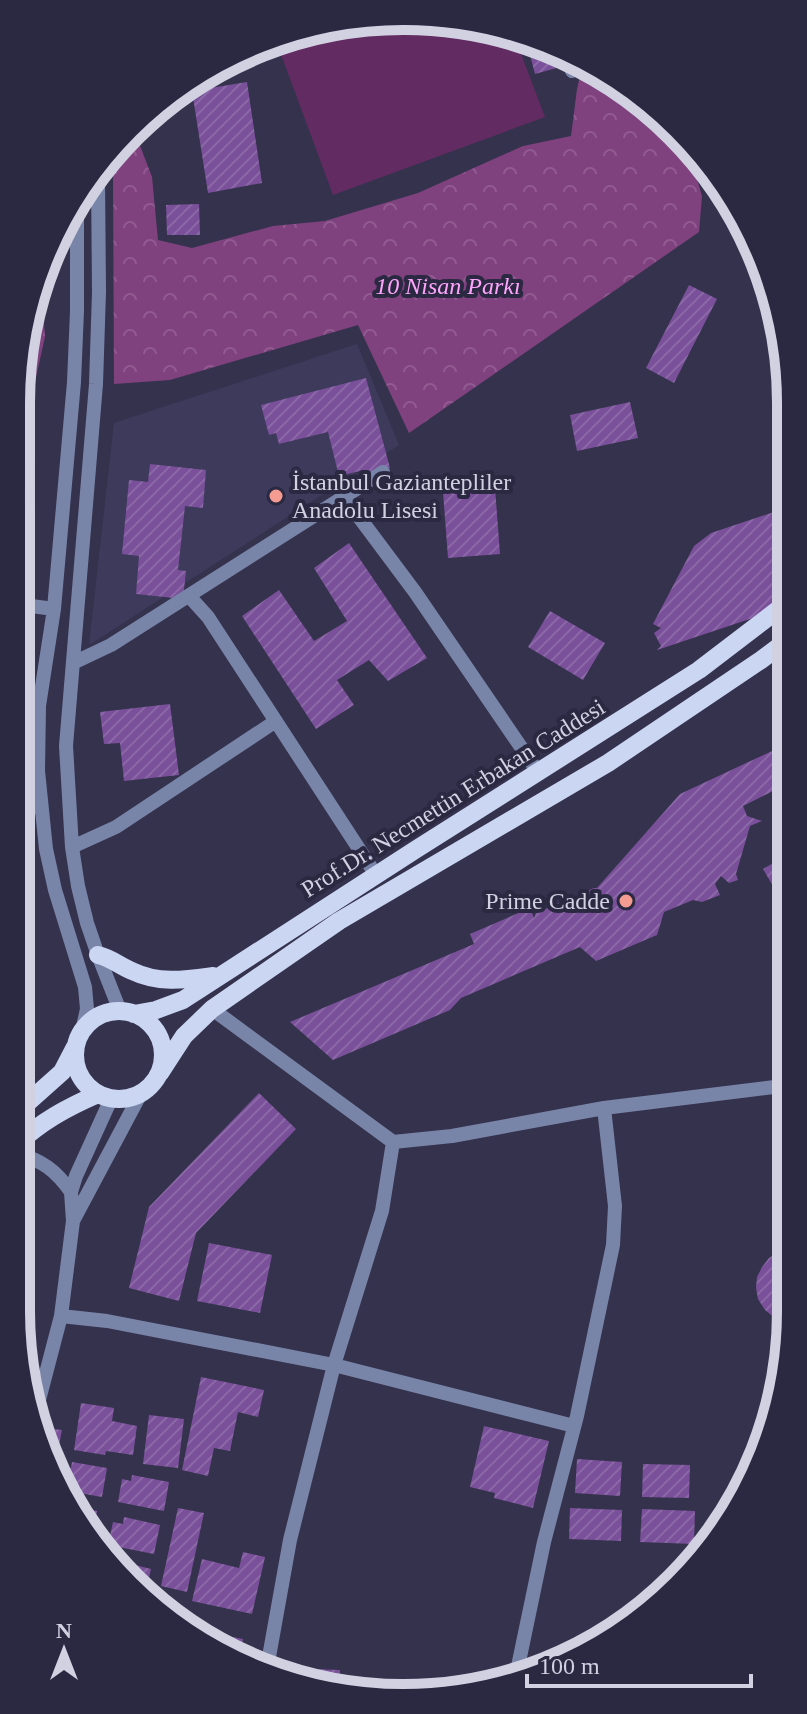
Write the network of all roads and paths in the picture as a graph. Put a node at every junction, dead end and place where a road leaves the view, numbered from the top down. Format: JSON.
{"nodes":[{"id":1,"x":98,"y":189,"type":"edge"},
{"id":2,"x":77,"y":223,"type":"edge"},
{"id":3,"x":383,"y":472,"type":"dead end"},
{"id":4,"x":344,"y":497,"type":"junction"},
{"id":5,"x":189,"y":596,"type":"junction"},
{"id":6,"x":30,"y":606,"type":"edge"},
{"id":7,"x":54,"y":609,"type":"junction"},
{"id":8,"x":777,"y":610,"type":"edge"},
{"id":9,"x":777,"y":648,"type":"edge"},
{"id":10,"x":73,"y":663,"type":"junction"},
{"id":11,"x":276,"y":721,"type":"junction"},
{"id":12,"x":538,"y":772,"type":"junction"},
{"id":13,"x":30,"y":808,"type":"edge"},
{"id":14,"x":40,"y":808,"type":"junction"},
{"id":15,"x":72,"y":847,"type":"junction"},
{"id":16,"x":376,"y":875,"type":"junction"},
{"id":17,"x":98,"y":955,"type":"junction"},
{"id":18,"x":219,"y":976,"type":"junction"},
{"id":19,"x":212,"y":1009,"type":"junction"},
{"id":20,"x":127,"y":1012,"type":"junction"},
{"id":21,"x":79,"y":1038,"type":"junction"},
{"id":22,"x":160,"y":1073,"type":"junction"},
{"id":23,"x":777,"y":1087,"type":"edge"},
{"id":24,"x":140,"y":1095,"type":"junction"},
{"id":25,"x":105,"y":1096,"type":"junction"},
{"id":26,"x":30,"y":1101,"type":"edge"},
{"id":27,"x":604,"y":1108,"type":"junction"},
{"id":28,"x":30,"y":1133,"type":"edge"},
{"id":29,"x":393,"y":1142,"type":"junction"},
{"id":30,"x":30,"y":1158,"type":"edge"},
{"id":31,"x":71,"y":1192,"type":"junction"},
{"id":32,"x":73,"y":1221,"type":"junction"},
{"id":33,"x":61,"y":1316,"type":"junction"},
{"id":34,"x":334,"y":1365,"type":"junction"},
{"id":35,"x":40,"y":1396,"type":"edge"},
{"id":36,"x":574,"y":1426,"type":"junction"},
{"id":37,"x":269,"y":1659,"type":"edge"},
{"id":38,"x":518,"y":1666,"type":"edge"}],
"edges":[{"from":1,"to":10,"type":"street"},
{"from":2,"to":7,"type":"street"},
{"from":3,"to":4,"type":"street"},
{"from":4,"to":5,"type":"street"},
{"from":4,"to":12,"type":"street"},
{"from":5,"to":10,"type":"street"},
{"from":5,"to":11,"type":"street"},
{"from":6,"to":7,"type":"street"},
{"from":7,"to":14,"type":"street"},
{"from":8,"to":12,"type":"main road","name":"Prof.Dr. Necmettin Erbakan Caddesi"},
{"from":9,"to":19,"type":"main road","name":"Prof.Dr. Necmettin Erbakan Caddesi"},
{"from":10,"to":15,"type":"street"},
{"from":11,"to":15,"type":"street"},
{"from":11,"to":16,"type":"street"},
{"from":12,"to":16,"type":"main road","name":"Prof.Dr. Necmettin Erbakan Caddesi"},
{"from":13,"to":14,"type":"street"},
{"from":14,"to":21,"type":"street"},
{"from":15,"to":17,"type":"street"},
{"from":16,"to":18,"type":"main road","name":"Prof.Dr. Necmettin Erbakan Caddesi"},
{"from":17,"to":18,"type":"main road"},
{"from":17,"to":20,"type":"street"},
{"from":18,"to":20,"type":"main road","name":"Prof.Dr. Necmettin Erbakan Caddesi"},
{"from":19,"to":22,"type":"main road","name":"Prof.Dr. Necmettin Erbakan Caddesi"},
{"from":19,"to":29,"type":"street"},
{"from":20,"to":21,"type":"main road"},
{"from":20,"to":22,"type":"main road"},
{"from":21,"to":25,"type":"main road"},
{"from":21,"to":26,"type":"main road"},
{"from":22,"to":24,"type":"main road"},
{"from":23,"to":27,"type":"street"},
{"from":24,"to":25,"type":"main road"},
{"from":24,"to":32,"type":"street"},
{"from":25,"to":28,"type":"main road"},
{"from":25,"to":31,"type":"street"},
{"from":27,"to":29,"type":"street"},
{"from":27,"to":36,"type":"street"},
{"from":29,"to":34,"type":"street"},
{"from":30,"to":31,"type":"street"},
{"from":31,"to":32,"type":"street"},
{"from":32,"to":33,"type":"street"},
{"from":33,"to":34,"type":"street"},
{"from":33,"to":35,"type":"street"},
{"from":34,"to":36,"type":"street"},
{"from":34,"to":37,"type":"street"},
{"from":36,"to":38,"type":"street"}]}
